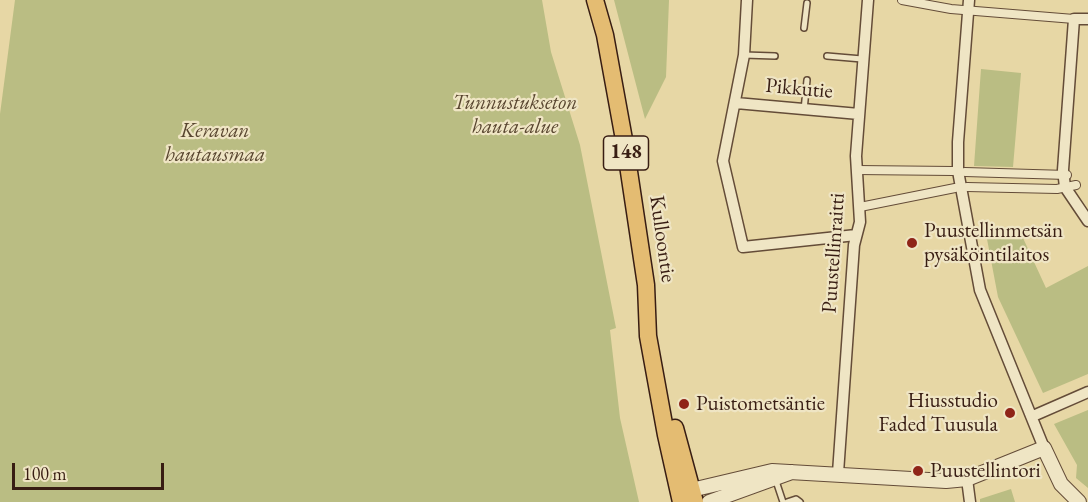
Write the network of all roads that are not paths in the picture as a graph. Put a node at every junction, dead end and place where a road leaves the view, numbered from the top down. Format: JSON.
{"nodes":[{"id":1,"x":595,"y":0,"type":"edge"},
{"id":2,"x":747,"y":0,"type":"edge"},
{"id":3,"x":868,"y":0,"type":"edge"},
{"id":4,"x":902,"y":0,"type":"edge"},
{"id":5,"x":807,"y":3,"type":"dead end"},
{"id":6,"x":969,"y":5,"type":"edge"},
{"id":7,"x":1074,"y":19,"type":"junction"},
{"id":8,"x":1088,"y":19,"type":"edge"},
{"id":9,"x":804,"y":28,"type":"dead end"},
{"id":10,"x":744,"y":55,"type":"junction"},
{"id":11,"x":775,"y":56,"type":"dead end"},
{"id":12,"x":827,"y":56,"type":"dead end"},
{"id":13,"x":862,"y":58,"type":"junction"},
{"id":14,"x":807,"y":80,"type":"dead end"},
{"id":15,"x":736,"y":103,"type":"junction"},
{"id":16,"x":804,"y":110,"type":"junction"},
{"id":17,"x":859,"y":114,"type":"junction"},
{"id":18,"x":857,"y":170,"type":"junction"},
{"id":19,"x":952,"y":171,"type":"dead end"},
{"id":20,"x":964,"y":172,"type":"dead end"},
{"id":21,"x":1065,"y":173,"type":"junction"},
{"id":22,"x":1076,"y":185,"type":"dead end"},
{"id":23,"x":967,"y":187,"type":"dead end"},
{"id":24,"x":1065,"y":187,"type":"junction"},
{"id":25,"x":955,"y":188,"type":"dead end"},
{"id":26,"x":860,"y":207,"type":"junction"},
{"id":27,"x":1088,"y":221,"type":"edge"},
{"id":28,"x":856,"y":235,"type":"junction"},
{"id":29,"x":1088,"y":392,"type":"edge"},
{"id":30,"x":1033,"y":416,"type":"junction"},
{"id":31,"x":1044,"y":448,"type":"junction"},
{"id":32,"x":838,"y":473,"type":"junction"},
{"id":33,"x":774,"y":475,"type":"junction"},
{"id":34,"x":967,"y":479,"type":"junction"},
{"id":35,"x":687,"y":497,"type":"edge"},
{"id":36,"x":709,"y":502,"type":"edge"},
{"id":37,"x":785,"y":502,"type":"edge"},
{"id":38,"x":800,"y":502,"type":"edge"},
{"id":39,"x":970,"y":502,"type":"edge"},
{"id":40,"x":1079,"y":502,"type":"edge"}],
"edges":[{"from":1,"to":35,"type":"main road","name":"Kulloontie","number":"148"},
{"from":2,"to":10,"type":"street"},
{"from":3,"to":13,"type":"street","name":"Puustellinraitti"},
{"from":4,"to":6,"type":"street"},
{"from":5,"to":9,"type":"lane"},
{"from":6,"to":7,"type":"street"},
{"from":6,"to":30,"type":"street"},
{"from":7,"to":8,"type":"street"},
{"from":7,"to":21,"type":"street"},
{"from":10,"to":11,"type":"lane"},
{"from":10,"to":15,"type":"street"},
{"from":12,"to":13,"type":"lane"},
{"from":13,"to":17,"type":"street","name":"Puustellinraitti"},
{"from":14,"to":16,"type":"lane"},
{"from":15,"to":16,"type":"street","name":"Pikkutie"},
{"from":15,"to":28,"type":"street"},
{"from":16,"to":17,"type":"street","name":"Pikkutie"},
{"from":17,"to":18,"type":"street","name":"Puustellinraitti"},
{"from":18,"to":19,"type":"street"},
{"from":18,"to":26,"type":"street","name":"Puustellinraitti"},
{"from":20,"to":21,"type":"street"},
{"from":21,"to":24,"type":"street"},
{"from":22,"to":24,"type":"street"},
{"from":23,"to":24,"type":"street"},
{"from":24,"to":27,"type":"street"},
{"from":25,"to":26,"type":"street"},
{"from":26,"to":28,"type":"street","name":"Puustellinraitti"},
{"from":28,"to":32,"type":"street","name":"Puustellinraitti"},
{"from":29,"to":30,"type":"street"},
{"from":30,"to":31,"type":"street"},
{"from":31,"to":34,"type":"street"},
{"from":31,"to":40,"type":"street"},
{"from":32,"to":33,"type":"street"},
{"from":32,"to":34,"type":"street"},
{"from":33,"to":35,"type":"street"},
{"from":33,"to":36,"type":"street"},
{"from":33,"to":37,"type":"lane"},
{"from":34,"to":39,"type":"street"},
{"from":37,"to":38,"type":"lane"}]}
